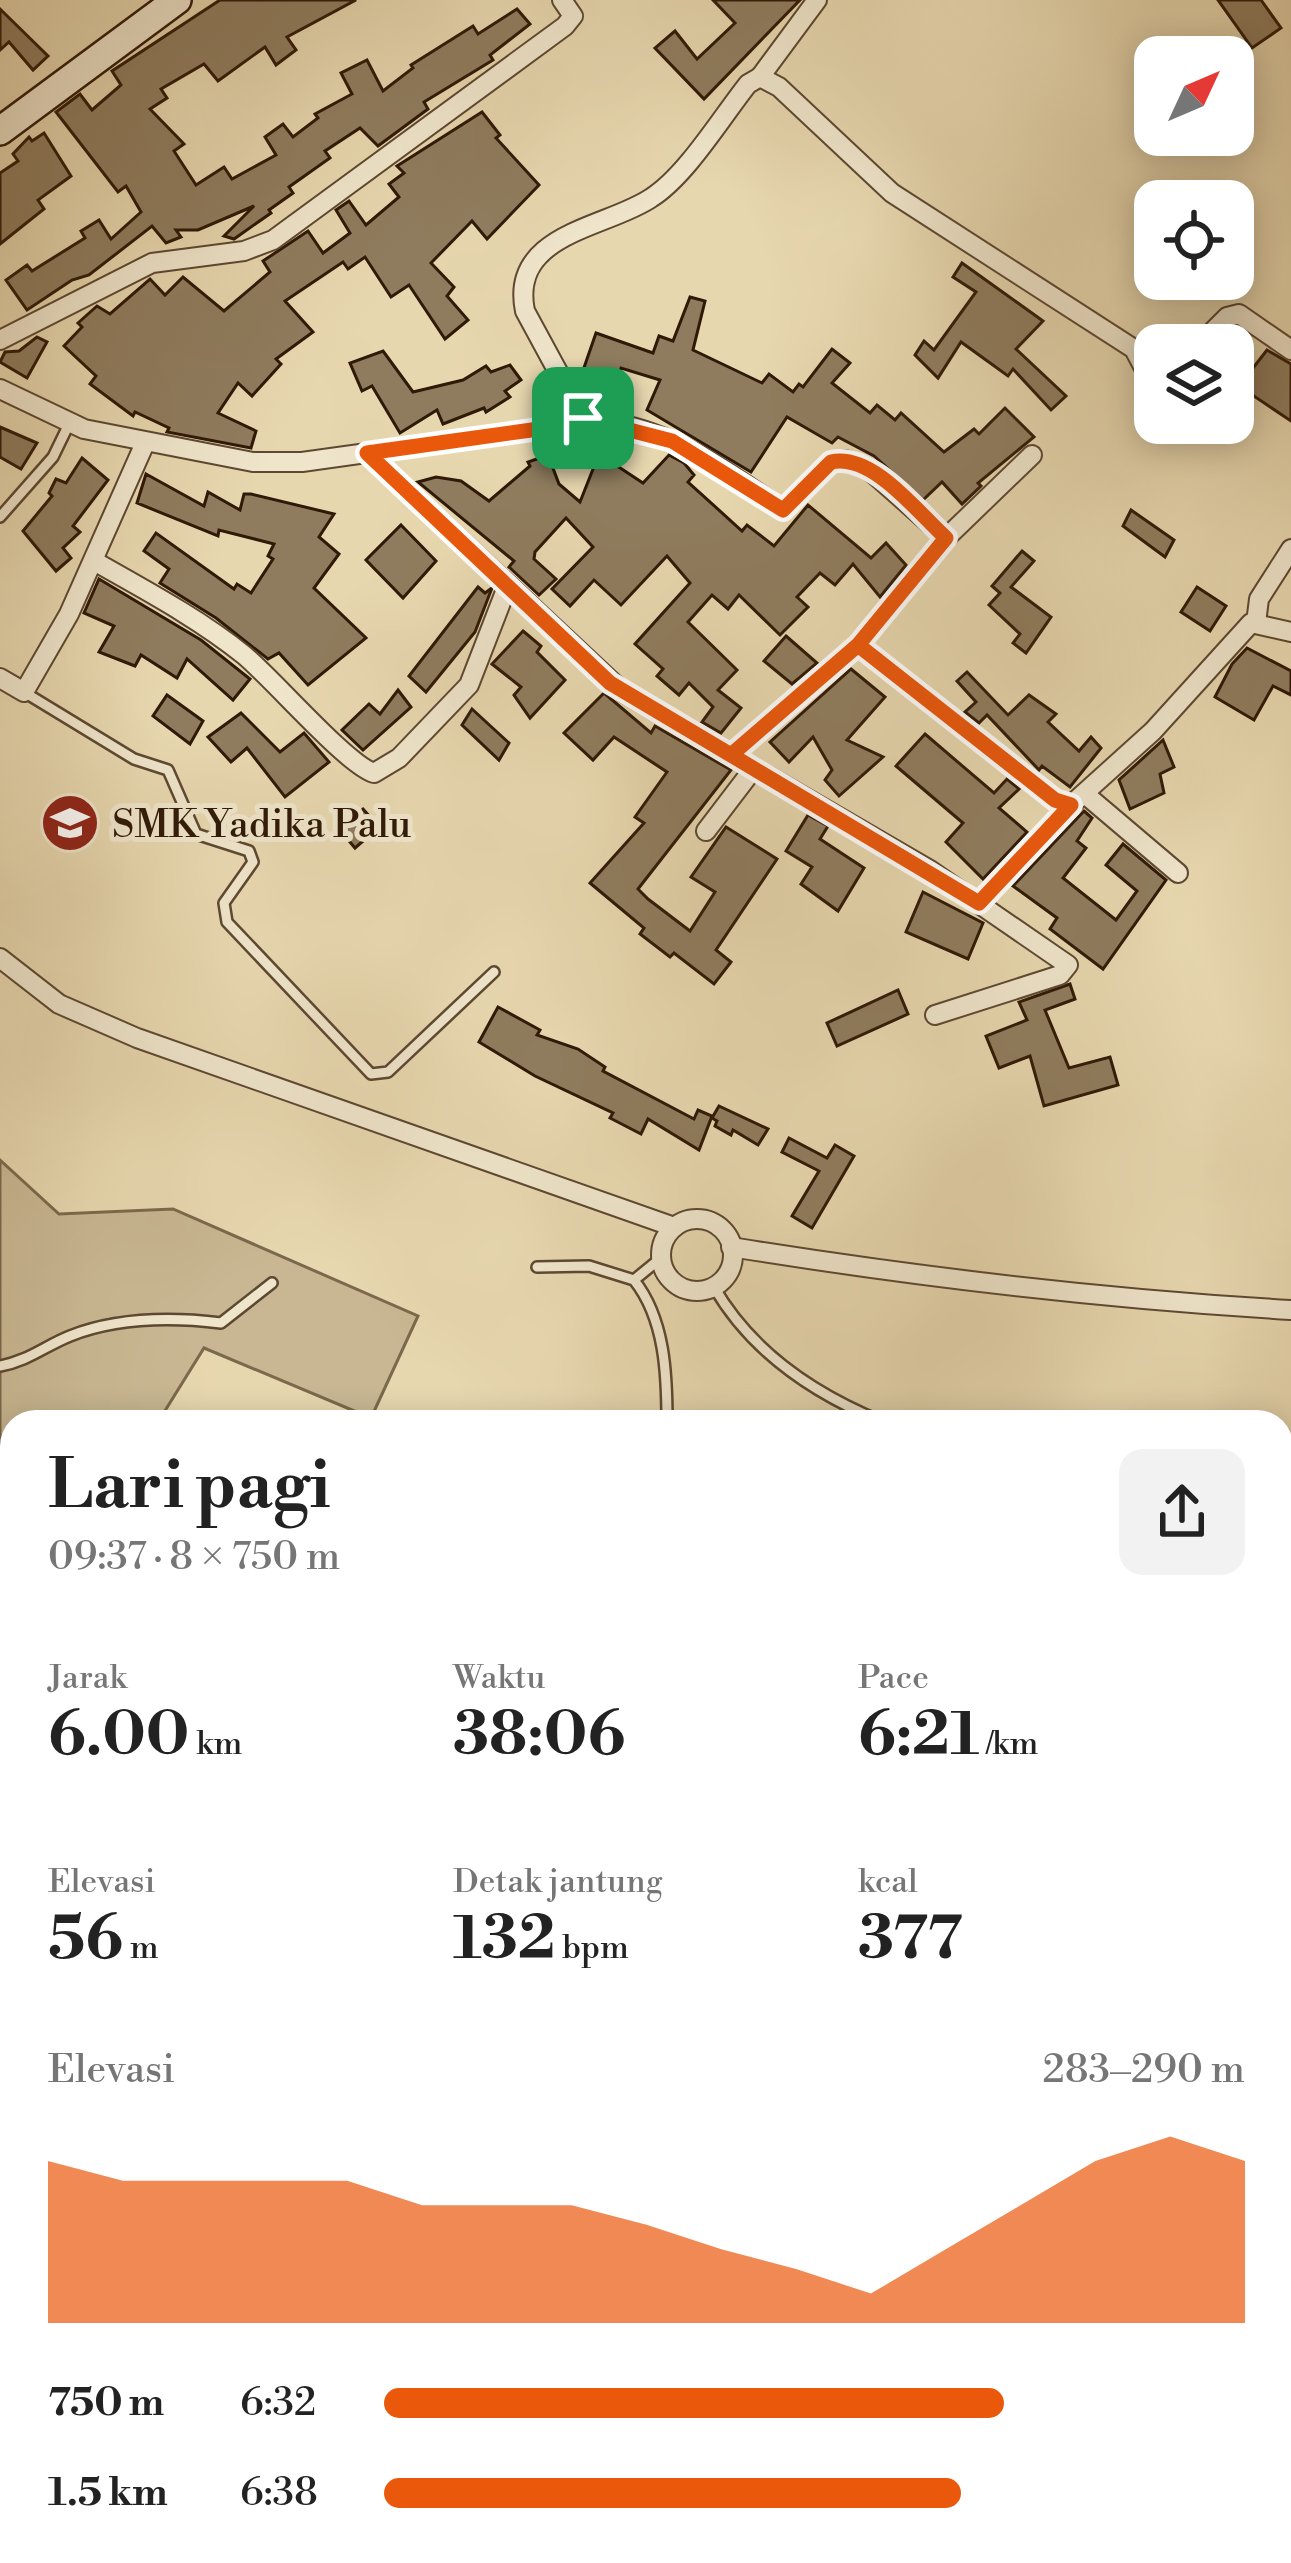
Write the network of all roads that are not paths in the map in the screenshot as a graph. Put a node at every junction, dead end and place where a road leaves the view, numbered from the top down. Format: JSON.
{"nodes":[{"id":1,"x":177,"y":0,"type":"edge"},
{"id":2,"x":562,"y":0,"type":"edge"},
{"id":3,"x":817,"y":0,"type":"edge"},
{"id":4,"x":760,"y":77,"type":"junction"},
{"id":5,"x":0,"y":130,"type":"edge"},
{"id":6,"x":1219,"y":324,"type":"edge"},
{"id":7,"x":1253,"y":324,"type":"edge"},
{"id":8,"x":1254,"y":324,"type":"edge"},
{"id":9,"x":0,"y":340,"type":"edge"},
{"id":10,"x":1134,"y":350,"type":"edge"},
{"id":11,"x":1291,"y":350,"type":"edge"},
{"id":12,"x":0,"y":389,"type":"edge"},
{"id":13,"x":583,"y":418,"type":"junction"},
{"id":14,"x":70,"y":422,"type":"junction"},
{"id":15,"x":145,"y":443,"type":"junction"},
{"id":16,"x":367,"y":453,"type":"junction"},
{"id":17,"x":1032,"y":455,"type":"dead end"},
{"id":18,"x":0,"y":517,"type":"edge"},
{"id":19,"x":946,"y":538,"type":"junction"},
{"id":20,"x":1291,"y":549,"type":"edge"},
{"id":21,"x":94,"y":561,"type":"junction"},
{"id":22,"x":507,"y":587,"type":"junction"},
{"id":23,"x":1256,"y":623,"type":"junction"},
{"id":24,"x":1291,"y":632,"type":"edge"},
{"id":25,"x":858,"y":645,"type":"junction"},
{"id":26,"x":0,"y":678,"type":"edge"},
{"id":27,"x":24,"y":692,"type":"junction"},
{"id":28,"x":731,"y":755,"type":"junction"},
{"id":29,"x":754,"y":768,"type":"junction"},
{"id":30,"x":1079,"y":800,"type":"junction"},
{"id":31,"x":706,"y":831,"type":"dead end"},
{"id":32,"x":1178,"y":872,"type":"dead end"},
{"id":33,"x":979,"y":903,"type":"junction"},
{"id":34,"x":0,"y":958,"type":"edge"},
{"id":35,"x":494,"y":972,"type":"dead end"},
{"id":36,"x":935,"y":1015,"type":"dead end"},
{"id":37,"x":674,"y":1227,"type":"junction"},
{"id":38,"x":731,"y":1247,"type":"junction"},
{"id":39,"x":661,"y":1258,"type":"junction"},
{"id":40,"x":537,"y":1268,"type":"dead end"},
{"id":41,"x":634,"y":1280,"type":"junction"},
{"id":42,"x":272,"y":1283,"type":"dead end"},
{"id":43,"x":714,"y":1287,"type":"junction"},
{"id":44,"x":1291,"y":1310,"type":"edge"},
{"id":45,"x":0,"y":1366,"type":"edge"},
{"id":46,"x":666,"y":1410,"type":"edge"},
{"id":47,"x":854,"y":1410,"type":"edge"}],
"edges":[{"from":1,"to":5,"type":"street"},
{"from":2,"to":9,"type":"street"},
{"from":3,"to":4,"type":"street"},
{"from":4,"to":10,"type":"street"},
{"from":4,"to":13,"type":"street"},
{"from":6,"to":7,"type":"street"},
{"from":8,"to":11,"type":"street"},
{"from":12,"to":14,"type":"street"},
{"from":13,"to":16,"type":"street"},
{"from":13,"to":19,"type":"street"},
{"from":14,"to":15,"type":"street"},
{"from":14,"to":18,"type":"lane"},
{"from":15,"to":16,"type":"street"},
{"from":15,"to":21,"type":"street"},
{"from":16,"to":22,"type":"street"},
{"from":17,"to":19,"type":"street"},
{"from":19,"to":25,"type":"street"},
{"from":20,"to":23,"type":"street"},
{"from":21,"to":22,"type":"street"},
{"from":21,"to":27,"type":"street"},
{"from":22,"to":28,"type":"street"},
{"from":23,"to":24,"type":"street"},
{"from":23,"to":30,"type":"street"},
{"from":25,"to":28,"type":"street"},
{"from":25,"to":30,"type":"street"},
{"from":26,"to":27,"type":"street"},
{"from":27,"to":35,"type":"lane"},
{"from":28,"to":29,"type":"street"},
{"from":29,"to":31,"type":"street"},
{"from":29,"to":33,"type":"street"},
{"from":30,"to":32,"type":"street"},
{"from":30,"to":33,"type":"street"},
{"from":33,"to":36,"type":"street"},
{"from":34,"to":37,"type":"street"},
{"from":37,"to":38,"type":"street"},
{"from":37,"to":39,"type":"street"},
{"from":38,"to":43,"type":"street"},
{"from":38,"to":44,"type":"street"},
{"from":39,"to":41,"type":"lane"},
{"from":39,"to":43,"type":"street"},
{"from":40,"to":41,"type":"lane"},
{"from":41,"to":46,"type":"lane"},
{"from":42,"to":45,"type":"lane"},
{"from":43,"to":47,"type":"lane"}]}
